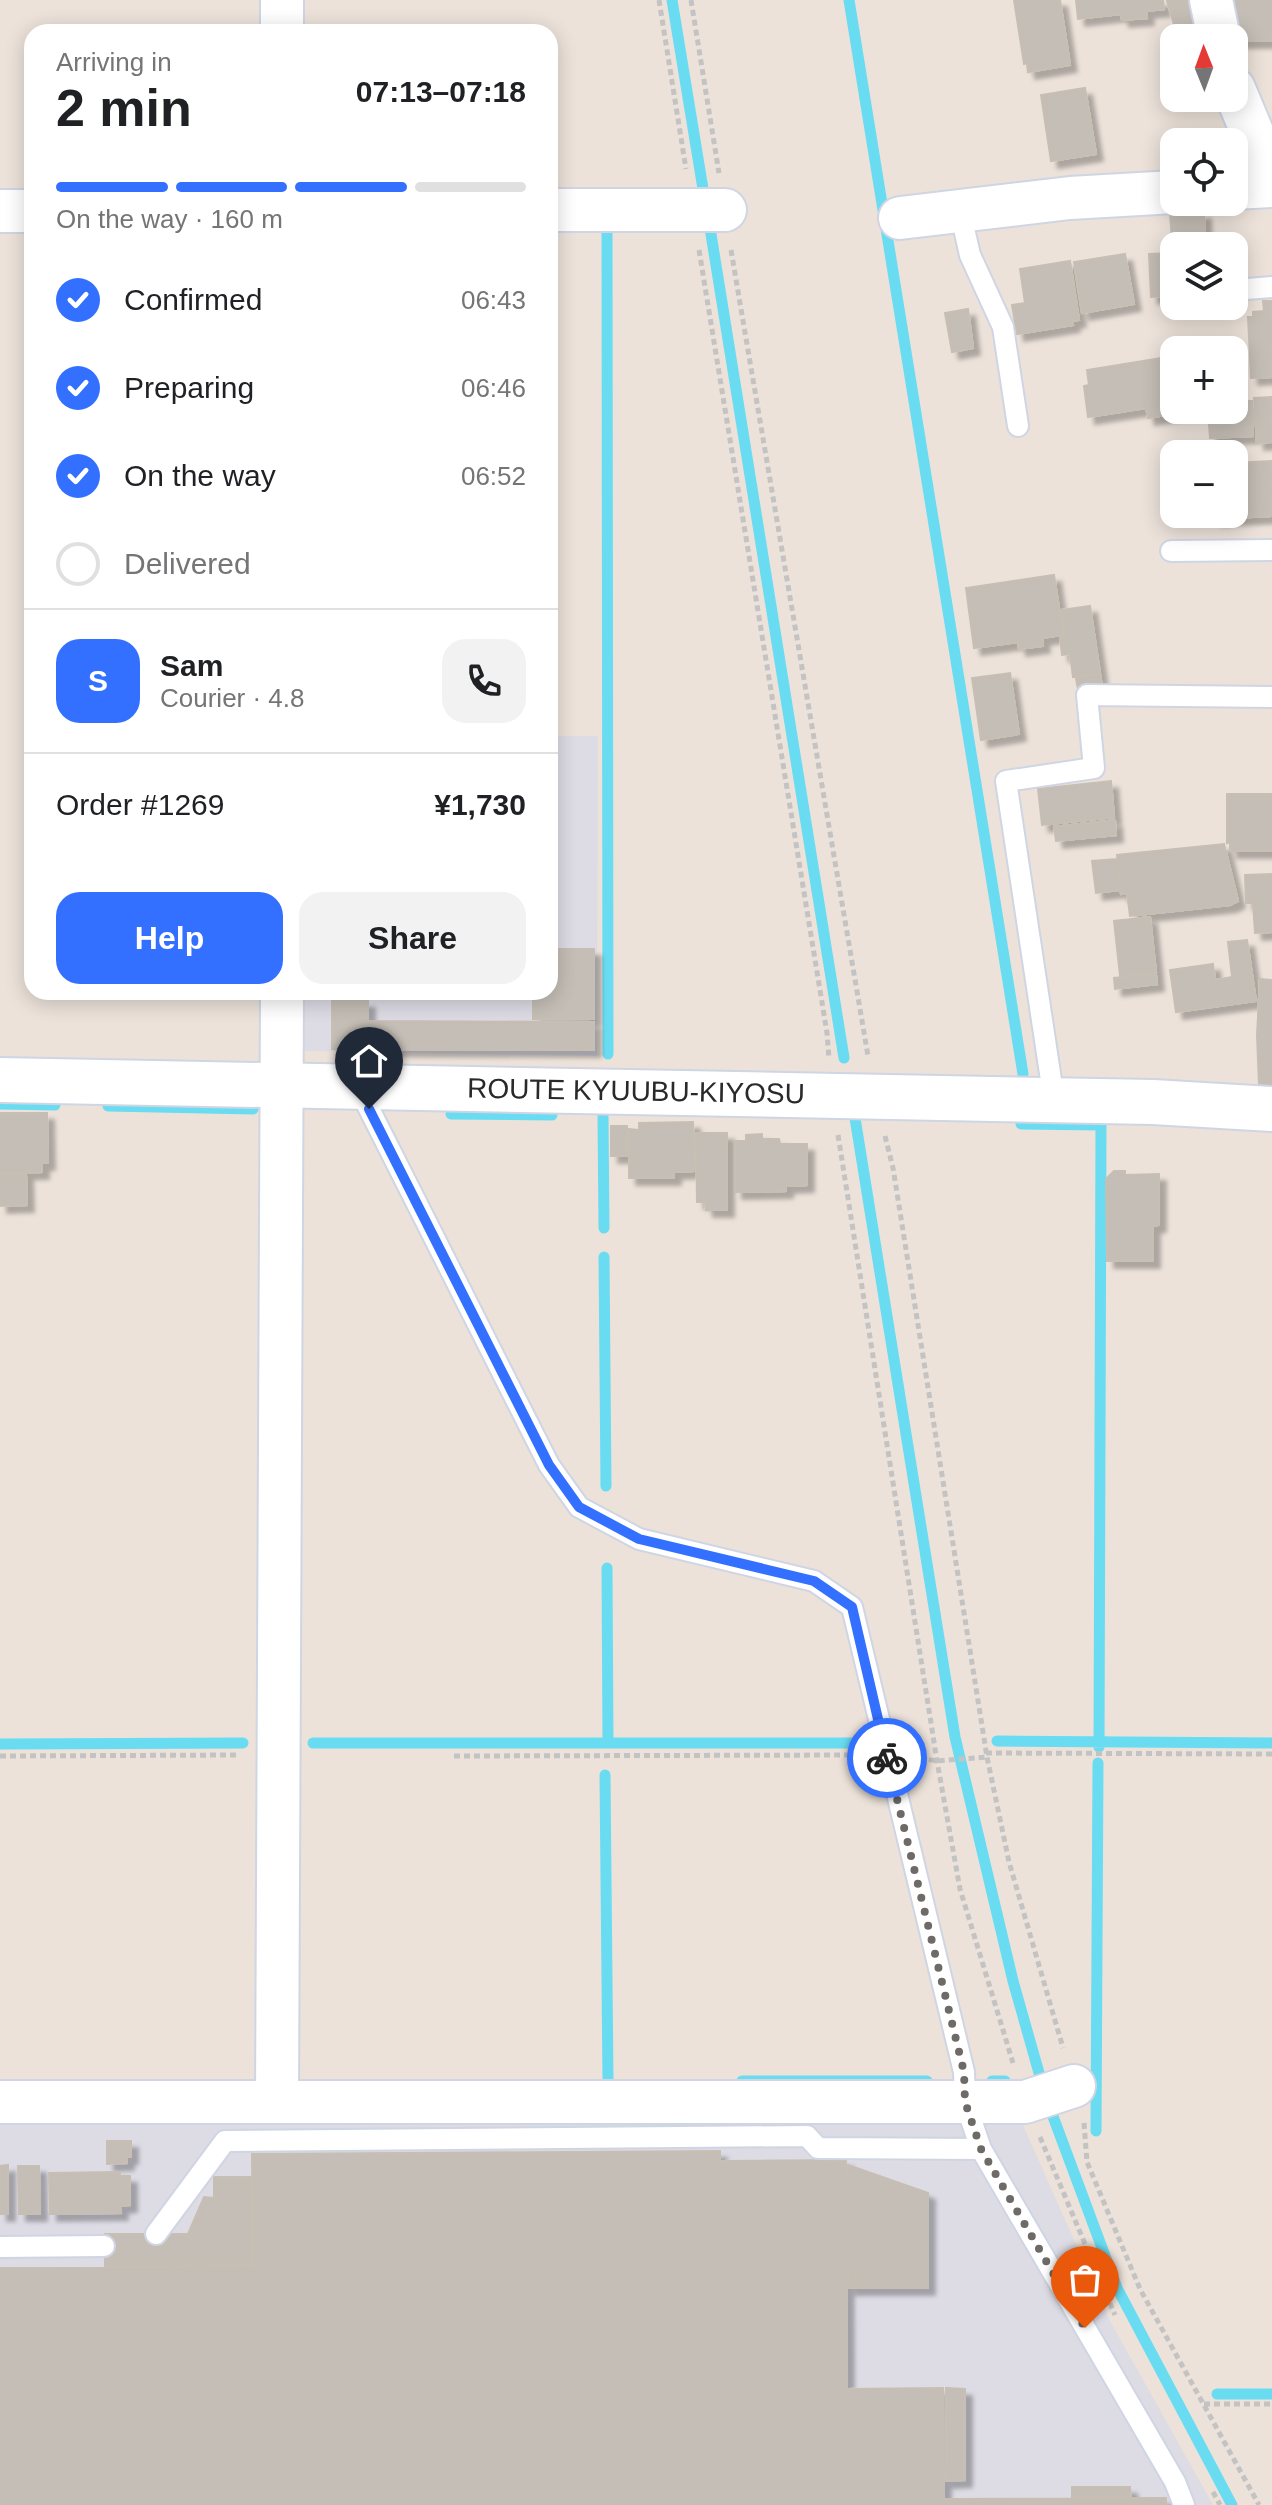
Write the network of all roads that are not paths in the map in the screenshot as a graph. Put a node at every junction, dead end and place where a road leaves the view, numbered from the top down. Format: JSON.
{"nodes":[{"id":1,"x":282,"y":0,"type":"edge"},
{"id":2,"x":1211,"y":0,"type":"edge"},
{"id":3,"x":282,"y":24,"type":"edge"},
{"id":4,"x":1216,"y":24,"type":"edge"},
{"id":5,"x":1244,"y":112,"type":"edge"},
{"id":6,"x":1272,"y":180,"type":"edge"},
{"id":7,"x":1272,"y":186,"type":"edge"},
{"id":8,"x":1248,"y":187,"type":"edge"},
{"id":9,"x":1160,"y":193,"type":"edge"},
{"id":10,"x":558,"y":210,"type":"edge"},
{"id":11,"x":708,"y":210,"type":"road end"},
{"id":12,"x":0,"y":211,"type":"edge"},
{"id":13,"x":24,"y":211,"type":"edge"},
{"id":14,"x":960,"y":211,"type":"junction"},
{"id":15,"x":900,"y":218,"type":"dead end"},
{"id":16,"x":1272,"y":287,"type":"edge"},
{"id":17,"x":1248,"y":289,"type":"edge"},
{"id":18,"x":1018,"y":426,"type":"dead end"},
{"id":19,"x":1272,"y":550,"type":"edge"},
{"id":20,"x":1171,"y":551,"type":"dead end"},
{"id":21,"x":1272,"y":697,"type":"edge"},
{"id":22,"x":282,"y":1000,"type":"edge"},
{"id":23,"x":0,"y":1080,"type":"edge"},
{"id":24,"x":283,"y":1084,"type":"junction"},
{"id":25,"x":357,"y":1085,"type":"junction"},
{"id":26,"x":1054,"y":1100,"type":"junction"},
{"id":27,"x":1272,"y":1109,"type":"edge"},
{"id":28,"x":1048,"y":2094,"type":"road end"},
{"id":29,"x":0,"y":2102,"type":"edge"},
{"id":30,"x":277,"y":2102,"type":"junction"},
{"id":31,"x":965,"y":2102,"type":"junction"},
{"id":32,"x":981,"y":2149,"type":"junction"},
{"id":33,"x":156,"y":2234,"type":"dead end"},
{"id":34,"x":104,"y":2246,"type":"dead end"},
{"id":35,"x":0,"y":2247,"type":"edge"},
{"id":36,"x":1184,"y":2505,"type":"edge"}],
"edges":[{"from":1,"to":3,"type":"street"},
{"from":2,"to":4,"type":"street"},
{"from":5,"to":6,"type":"street"},
{"from":7,"to":8,"type":"street"},
{"from":9,"to":14,"type":"street"},
{"from":10,"to":11,"type":"street"},
{"from":12,"to":13,"type":"street"},
{"from":14,"to":15,"type":"street"},
{"from":14,"to":18,"type":"lane"},
{"from":16,"to":17,"type":"lane"},
{"from":19,"to":20,"type":"lane"},
{"from":21,"to":26,"type":"lane"},
{"from":22,"to":24,"type":"street"},
{"from":23,"to":24,"type":"main road","name":"ROUTE KYUUBU-KIYOSU"},
{"from":24,"to":25,"type":"main road","name":"ROUTE KYUUBU-KIYOSU"},
{"from":24,"to":30,"type":"street"},
{"from":25,"to":26,"type":"main road","name":"ROUTE KYUUBU-KIYOSU"},
{"from":25,"to":31,"type":"lane"},
{"from":26,"to":27,"type":"main road","name":"ROUTE KYUUBU-KIYOSU"},
{"from":28,"to":31,"type":"street"},
{"from":29,"to":30,"type":"street"},
{"from":30,"to":31,"type":"street"},
{"from":31,"to":32,"type":"lane"},
{"from":32,"to":33,"type":"lane"},
{"from":32,"to":36,"type":"lane"},
{"from":34,"to":35,"type":"lane"}]}
